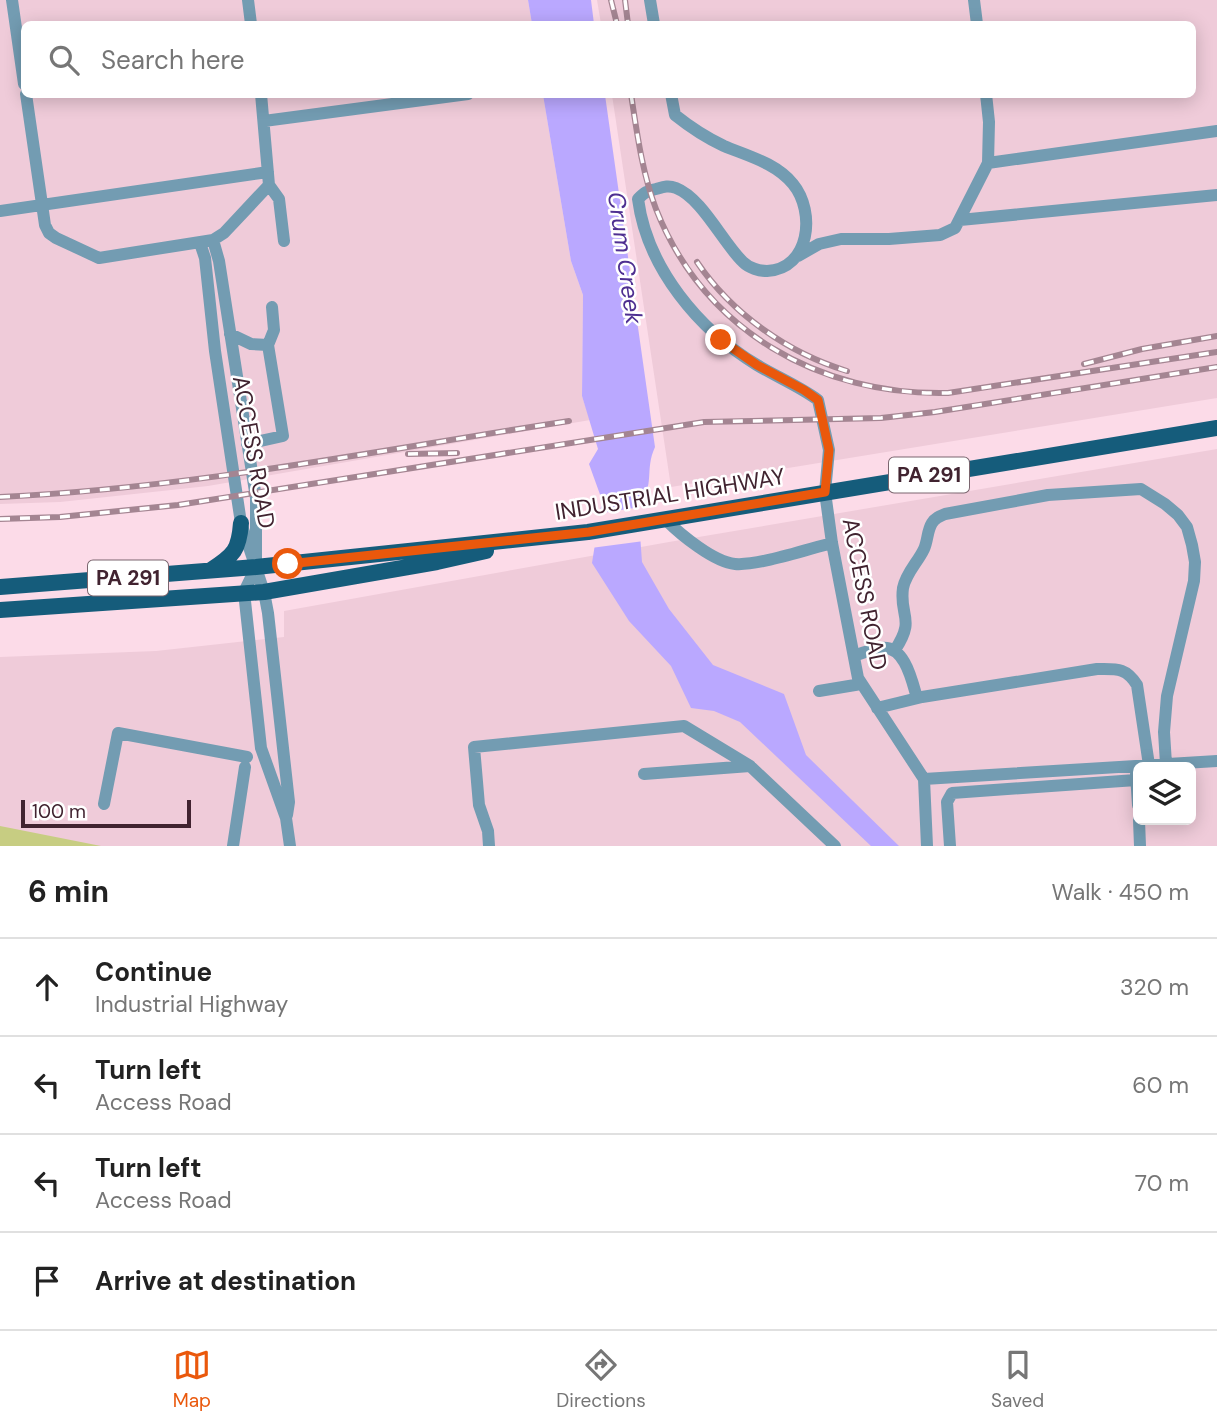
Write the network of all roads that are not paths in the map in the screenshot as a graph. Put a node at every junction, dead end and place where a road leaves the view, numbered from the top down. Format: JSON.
{"nodes":[{"id":1,"x":12,"y":0,"type":"edge"},
{"id":2,"x":248,"y":0,"type":"edge"},
{"id":3,"x":650,"y":0,"type":"edge"},
{"id":4,"x":974,"y":0,"type":"edge"},
{"id":5,"x":251,"y":21,"type":"edge"},
{"id":6,"x":654,"y":21,"type":"edge"},
{"id":7,"x":977,"y":21,"type":"edge"},
{"id":8,"x":21,"y":63,"type":"edge"},
{"id":9,"x":27,"y":98,"type":"edge"},
{"id":10,"x":261,"y":98,"type":"edge"},
{"id":11,"x":438,"y":98,"type":"edge"},
{"id":12,"x":672,"y":98,"type":"edge"},
{"id":13,"x":986,"y":98,"type":"edge"},
{"id":14,"x":264,"y":121,"type":"junction"},
{"id":15,"x":1217,"y":131,"type":"edge"},
{"id":16,"x":988,"y":163,"type":"junction"},
{"id":17,"x":269,"y":178,"type":"junction"},
{"id":18,"x":1217,"y":195,"type":"edge"},
{"id":19,"x":42,"y":205,"type":"junction"},
{"id":20,"x":0,"y":211,"type":"edge"},
{"id":21,"x":960,"y":220,"type":"junction"},
{"id":22,"x":284,"y":241,"type":"dead end"},
{"id":23,"x":207,"y":242,"type":"junction"},
{"id":24,"x":798,"y":256,"type":"junction"},
{"id":25,"x":272,"y":307,"type":"dead end"},
{"id":26,"x":231,"y":341,"type":"junction"},
{"id":27,"x":268,"y":345,"type":"junction"},
{"id":28,"x":215,"y":349,"type":"junction"},
{"id":29,"x":1217,"y":428,"type":"edge"},
{"id":30,"x":247,"y":444,"type":"junction"},
{"id":31,"x":825,"y":492,"type":"junction"},
{"id":32,"x":666,"y":520,"type":"junction"},
{"id":33,"x":241,"y":523,"type":"junction"},
{"id":34,"x":544,"y":536,"type":"junction"},
{"id":35,"x":832,"y":543,"type":"junction"},
{"id":36,"x":256,"y":568,"type":"junction"},
{"id":37,"x":210,"y":571,"type":"junction"},
{"id":38,"x":0,"y":587,"type":"edge"},
{"id":39,"x":244,"y":592,"type":"junction"},
{"id":40,"x":264,"y":592,"type":"junction"},
{"id":41,"x":0,"y":610,"type":"edge"},
{"id":42,"x":895,"y":650,"type":"junction"},
{"id":43,"x":854,"y":656,"type":"junction"},
{"id":44,"x":861,"y":684,"type":"junction"},
{"id":45,"x":819,"y":691,"type":"dead end"},
{"id":46,"x":918,"y":698,"type":"junction"},
{"id":47,"x":877,"y":708,"type":"junction"},
{"id":48,"x":1217,"y":761,"type":"edge"},
{"id":49,"x":1142,"y":762,"type":"edge"},
{"id":50,"x":1166,"y":762,"type":"edge"},
{"id":51,"x":1196,"y":762,"type":"edge"},
{"id":52,"x":750,"y":766,"type":"junction"},
{"id":53,"x":1133,"y":766,"type":"edge"},
{"id":54,"x":644,"y":774,"type":"dead end"},
{"id":55,"x":924,"y":779,"type":"junction"},
{"id":56,"x":1133,"y":780,"type":"edge"},
{"id":57,"x":104,"y":804,"type":"dead end"},
{"id":58,"x":286,"y":818,"type":"junction"},
{"id":59,"x":1139,"y":825,"type":"edge"},
{"id":60,"x":233,"y":846,"type":"edge"},
{"id":61,"x":290,"y":846,"type":"edge"},
{"id":62,"x":489,"y":846,"type":"edge"},
{"id":63,"x":835,"y":846,"type":"edge"},
{"id":64,"x":927,"y":846,"type":"edge"},
{"id":65,"x":950,"y":846,"type":"edge"},
{"id":66,"x":1140,"y":846,"type":"edge"}],
"edges":[{"from":1,"to":8,"type":"lane"},
{"from":2,"to":5,"type":"lane"},
{"from":3,"to":6,"type":"lane"},
{"from":4,"to":7,"type":"lane"},
{"from":9,"to":19,"type":"lane"},
{"from":10,"to":14,"type":"lane"},
{"from":11,"to":14,"type":"lane"},
{"from":12,"to":24,"type":"lane"},
{"from":13,"to":16,"type":"lane"},
{"from":14,"to":17,"type":"lane"},
{"from":15,"to":16,"type":"lane"},
{"from":16,"to":21,"type":"lane"},
{"from":17,"to":19,"type":"lane"},
{"from":17,"to":22,"type":"lane"},
{"from":17,"to":23,"type":"lane"},
{"from":18,"to":21,"type":"lane"},
{"from":19,"to":20,"type":"lane"},
{"from":19,"to":23,"type":"lane"},
{"from":21,"to":24,"type":"lane","name":"ACCESS ROAD"},
{"from":23,"to":26,"type":"lane","name":"ACCESS ROAD"},
{"from":23,"to":28,"type":"lane","name":"ACCESS ROAD"},
{"from":24,"to":31,"type":"lane","name":"ACCESS ROAD"},
{"from":25,"to":27,"type":"lane"},
{"from":26,"to":27,"type":"lane"},
{"from":26,"to":28,"type":"lane"},
{"from":26,"to":30,"type":"lane","name":"ACCESS ROAD"},
{"from":27,"to":30,"type":"lane"},
{"from":28,"to":33,"type":"lane","name":"ACCESS ROAD"},
{"from":29,"to":31,"type":"main road","name":"INDUSTRIAL HIGHWAY","number":"PA 291"},
{"from":30,"to":36,"type":"lane","name":"ACCESS ROAD"},
{"from":31,"to":32,"type":"main road","name":"INDUSTRIAL HIGHWAY","number":"PA 291"},
{"from":31,"to":35,"type":"lane","name":"ACCESS ROAD"},
{"from":32,"to":34,"type":"main road","name":"INDUSTRIAL HIGHWAY","number":"PA 291"},
{"from":32,"to":35,"type":"lane"},
{"from":33,"to":36,"type":"lane","name":"ACCESS ROAD"},
{"from":33,"to":37,"type":"main road"},
{"from":34,"to":36,"type":"main road","name":"INDUSTRIAL HIGHWAY","number":"PA 291"},
{"from":34,"to":40,"type":"main road","name":"INDUSTRIAL HIGHWAY","number":"PA 291"},
{"from":35,"to":43,"type":"lane","name":"ACCESS ROAD"},
{"from":36,"to":37,"type":"main road","name":"INDUSTRIAL HIGHWAY","number":"PA 291"},
{"from":36,"to":39,"type":"lane"},
{"from":36,"to":40,"type":"lane"},
{"from":37,"to":38,"type":"main road","name":"INDUSTRIAL HIGHWAY","number":"PA 291"},
{"from":39,"to":40,"type":"main road","name":"INDUSTRIAL HIGHWAY","number":"PA 291"},
{"from":39,"to":41,"type":"main road","name":"INDUSTRIAL HIGHWAY","number":"PA 291"},
{"from":39,"to":58,"type":"lane"},
{"from":40,"to":58,"type":"lane"},
{"from":42,"to":43,"type":"lane"},
{"from":42,"to":46,"type":"lane"},
{"from":42,"to":50,"type":"lane"},
{"from":43,"to":44,"type":"lane","name":"ACCESS ROAD"},
{"from":44,"to":45,"type":"lane"},
{"from":44,"to":47,"type":"lane","name":"ACCESS ROAD"},
{"from":46,"to":47,"type":"lane"},
{"from":46,"to":49,"type":"lane"},
{"from":47,"to":55,"type":"lane","name":"ACCESS ROAD"},
{"from":48,"to":51,"type":"lane"},
{"from":52,"to":54,"type":"lane"},
{"from":52,"to":62,"type":"lane"},
{"from":52,"to":63,"type":"lane"},
{"from":53,"to":55,"type":"lane"},
{"from":55,"to":64,"type":"lane"},
{"from":56,"to":65,"type":"lane"},
{"from":57,"to":60,"type":"lane"},
{"from":58,"to":61,"type":"lane"},
{"from":59,"to":66,"type":"lane"}]}
